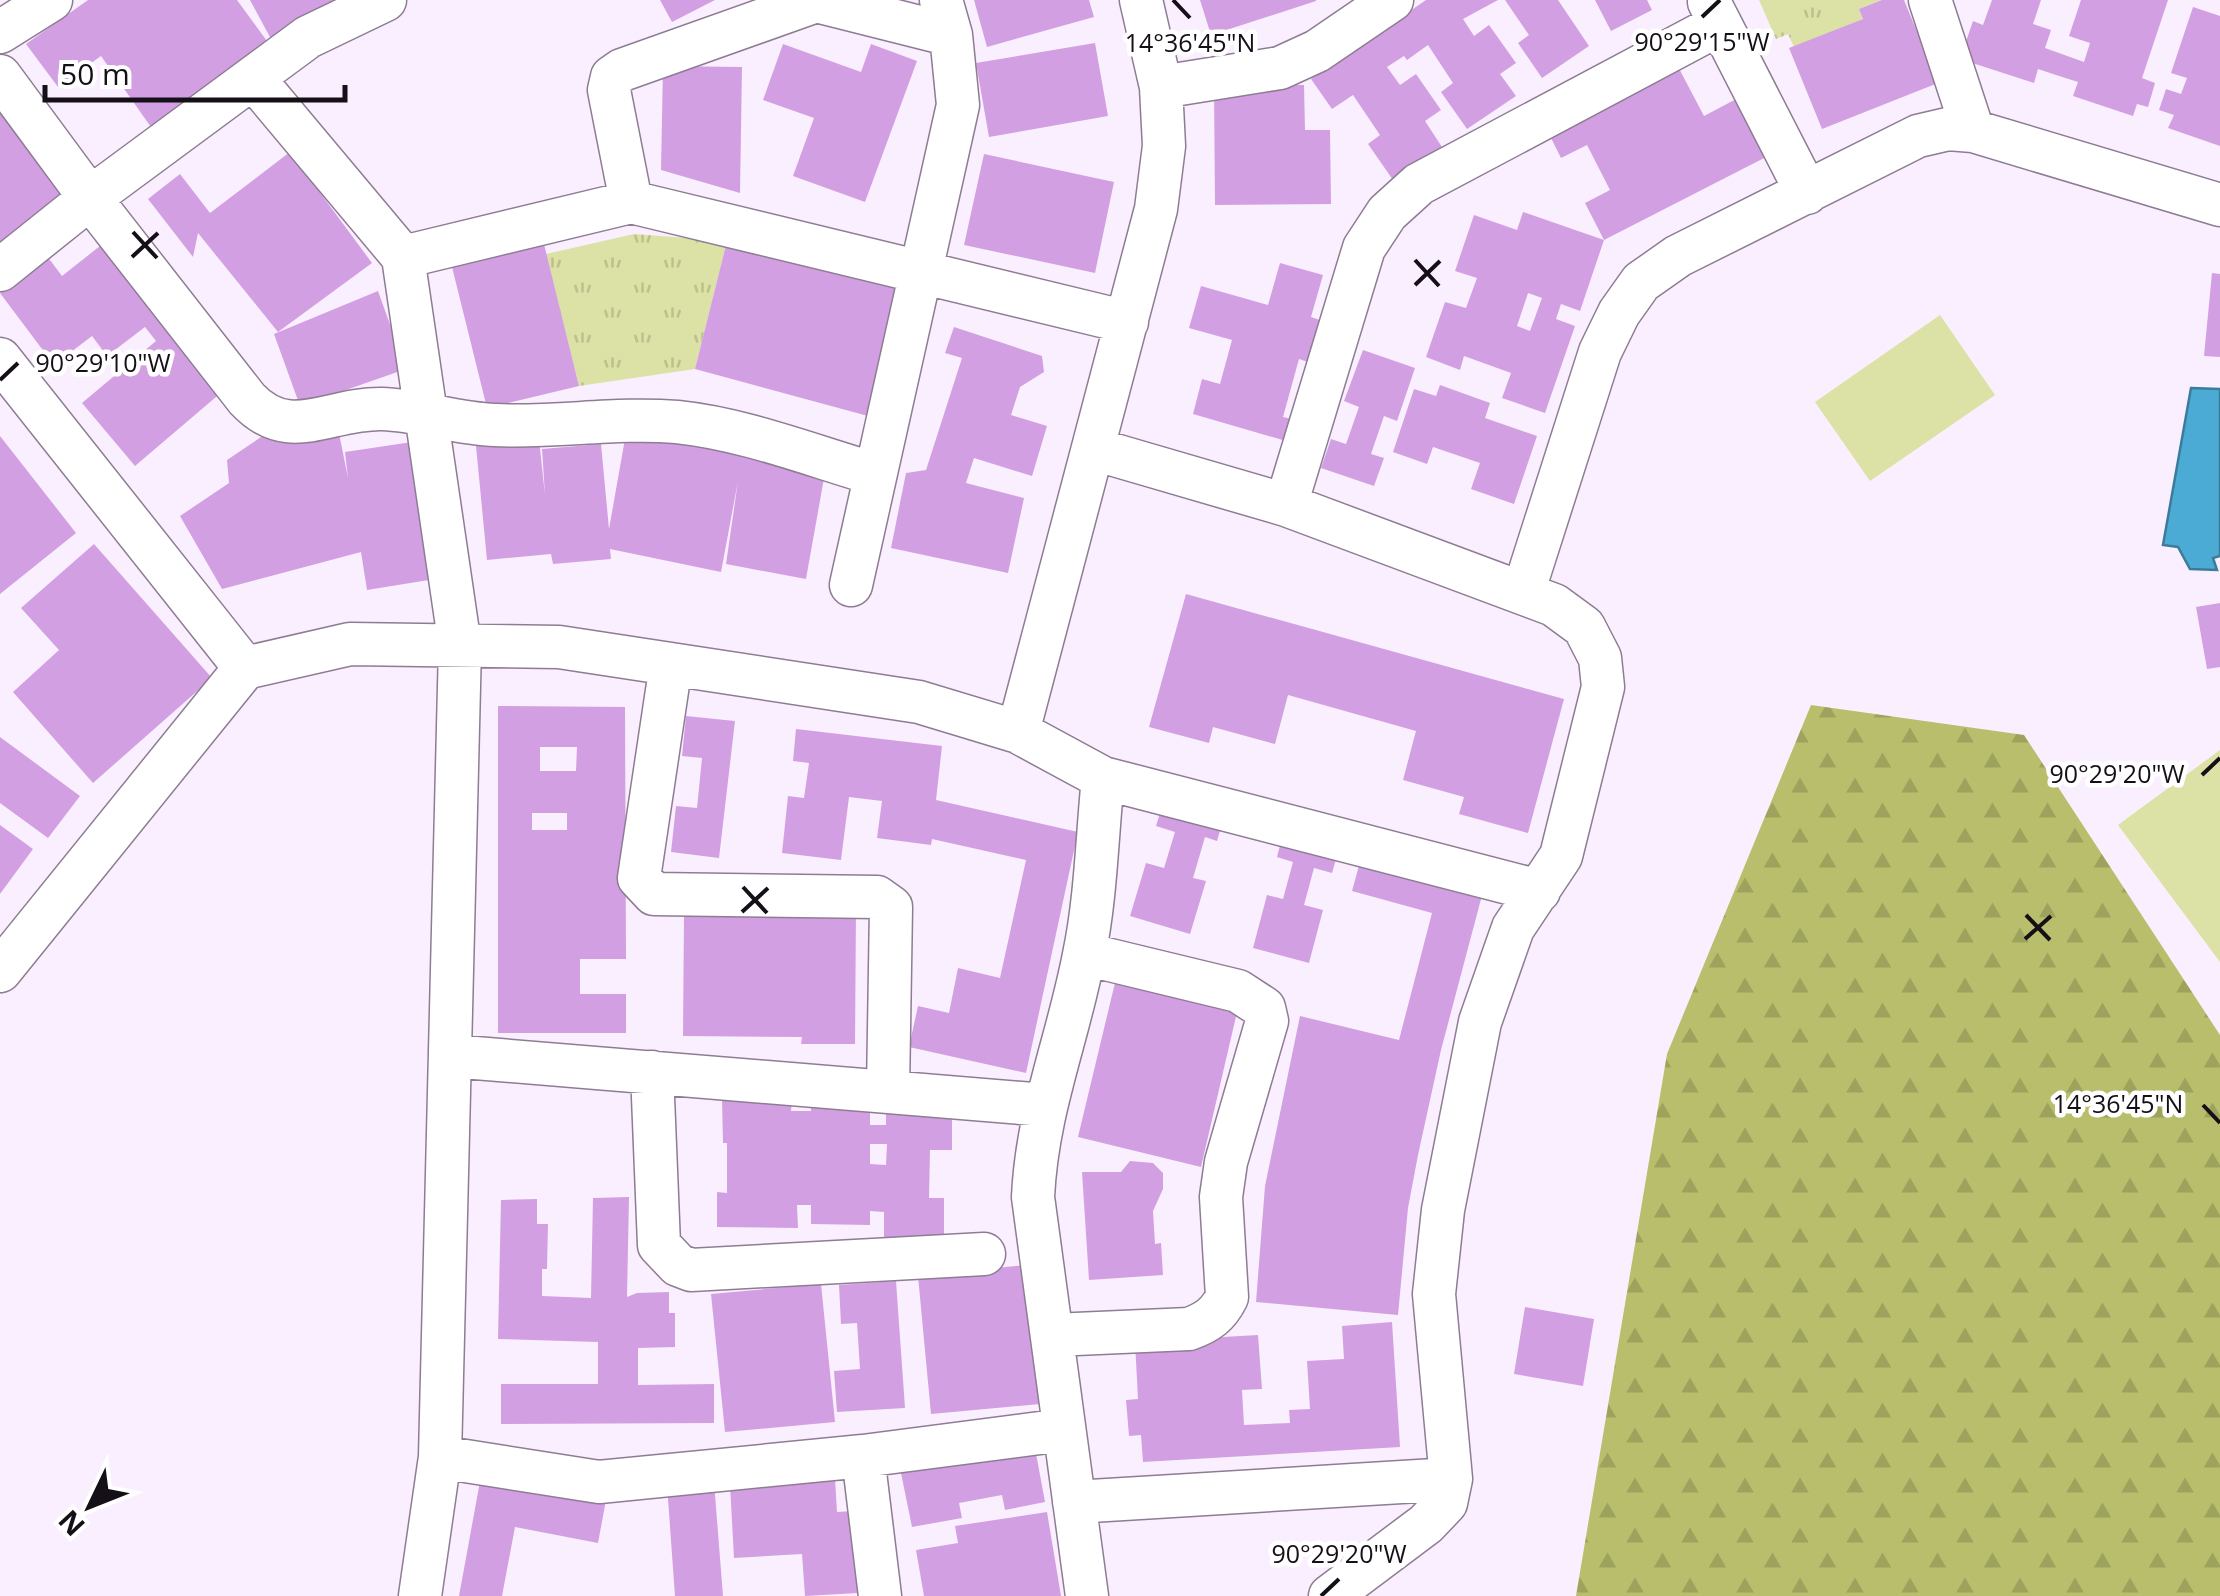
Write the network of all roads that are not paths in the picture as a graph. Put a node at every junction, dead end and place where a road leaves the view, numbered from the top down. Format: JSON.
{"nodes":[{"id":1,"x":50,"y":0,"type":"edge"},
{"id":2,"x":385,"y":0,"type":"edge"},
{"id":3,"x":1141,"y":0,"type":"edge"},
{"id":4,"x":1392,"y":0,"type":"edge"},
{"id":5,"x":1930,"y":0,"type":"edge"},
{"id":6,"x":818,"y":1,"type":"edge"},
{"id":7,"x":1714,"y":12,"type":"edge"},
{"id":8,"x":946,"y":18,"type":"edge"},
{"id":9,"x":0,"y":32,"type":"edge"},
{"id":10,"x":0,"y":76,"type":"edge"},
{"id":11,"x":253,"y":78,"type":"junction"},
{"id":12,"x":1161,"y":87,"type":"junction"},
{"id":13,"x":1973,"y":132,"type":"junction"},
{"id":14,"x":1807,"y":193,"type":"junction"},
{"id":15,"x":90,"y":198,"type":"junction"},
{"id":16,"x":631,"y":202,"type":"junction"},
{"id":17,"x":2220,"y":205,"type":"edge"},
{"id":18,"x":403,"y":257,"type":"junction"},
{"id":19,"x":0,"y":270,"type":"edge"},
{"id":20,"x":919,"y":272,"type":"junction"},
{"id":21,"x":1127,"y":322,"type":"junction"},
{"id":22,"x":1,"y":362,"type":"edge"},
{"id":23,"x":427,"y":417,"type":"junction"},
{"id":24,"x":1094,"y":449,"type":"junction"},
{"id":25,"x":875,"y":474,"type":"junction"},
{"id":26,"x":1286,"y":505,"type":"junction"},
{"id":27,"x":851,"y":585,"type":"dead end"},
{"id":28,"x":1523,"y":593,"type":"junction"},
{"id":29,"x":460,"y":646,"type":"junction"},
{"id":30,"x":671,"y":664,"type":"junction"},
{"id":31,"x":245,"y":668,"type":"junction"},
{"id":32,"x":1018,"y":732,"type":"junction"},
{"id":33,"x":1103,"y":778,"type":"junction"},
{"id":34,"x":1539,"y":890,"type":"junction"},
{"id":35,"x":1085,"y":954,"type":"junction"},
{"id":36,"x":0,"y":971,"type":"edge"},
{"id":37,"x":451,"y":1056,"type":"junction"},
{"id":38,"x":652,"y":1072,"type":"junction"},
{"id":39,"x":888,"y":1090,"type":"junction"},
{"id":40,"x":1045,"y":1105,"type":"junction"},
{"id":41,"x":984,"y":1254,"type":"dead end"},
{"id":42,"x":1054,"y":1335,"type":"junction"},
{"id":43,"x":1063,"y":1430,"type":"junction"},
{"id":44,"x":863,"y":1456,"type":"junction"},
{"id":45,"x":440,"y":1458,"type":"junction"},
{"id":46,"x":1451,"y":1479,"type":"junction"},
{"id":47,"x":1074,"y":1502,"type":"junction"},
{"id":48,"x":420,"y":1596,"type":"edge"},
{"id":49,"x":880,"y":1596,"type":"edge"},
{"id":50,"x":1088,"y":1596,"type":"edge"},
{"id":51,"x":1330,"y":1596,"type":"edge"}],
"edges":[{"from":1,"to":9,"type":"street"},
{"from":2,"to":11,"type":"street"},
{"from":3,"to":12,"type":"street"},
{"from":4,"to":12,"type":"street"},
{"from":5,"to":13,"type":"street"},
{"from":6,"to":8,"type":"street"},
{"from":6,"to":16,"type":"street"},
{"from":7,"to":14,"type":"street"},
{"from":7,"to":26,"type":"street"},
{"from":8,"to":20,"type":"street"},
{"from":10,"to":15,"type":"street"},
{"from":11,"to":15,"type":"street"},
{"from":11,"to":18,"type":"street"},
{"from":12,"to":21,"type":"street"},
{"from":13,"to":14,"type":"street"},
{"from":13,"to":17,"type":"street"},
{"from":14,"to":28,"type":"street"},
{"from":15,"to":19,"type":"street"},
{"from":15,"to":23,"type":"street"},
{"from":16,"to":18,"type":"street"},
{"from":16,"to":20,"type":"street"},
{"from":18,"to":23,"type":"street"},
{"from":20,"to":21,"type":"street"},
{"from":20,"to":25,"type":"street"},
{"from":21,"to":24,"type":"street"},
{"from":22,"to":31,"type":"street"},
{"from":23,"to":25,"type":"street"},
{"from":23,"to":29,"type":"street"},
{"from":24,"to":26,"type":"street"},
{"from":24,"to":32,"type":"street"},
{"from":25,"to":27,"type":"street"},
{"from":26,"to":28,"type":"street"},
{"from":28,"to":34,"type":"street"},
{"from":29,"to":30,"type":"street"},
{"from":29,"to":31,"type":"street"},
{"from":29,"to":37,"type":"street"},
{"from":30,"to":32,"type":"street"},
{"from":30,"to":39,"type":"street"},
{"from":31,"to":36,"type":"street"},
{"from":32,"to":33,"type":"street"},
{"from":33,"to":34,"type":"street"},
{"from":33,"to":35,"type":"street"},
{"from":34,"to":46,"type":"street"},
{"from":35,"to":40,"type":"street"},
{"from":35,"to":42,"type":"street"},
{"from":37,"to":38,"type":"street"},
{"from":37,"to":45,"type":"street"},
{"from":38,"to":39,"type":"street"},
{"from":38,"to":41,"type":"street"},
{"from":39,"to":40,"type":"street"},
{"from":40,"to":42,"type":"street"},
{"from":42,"to":43,"type":"street"},
{"from":43,"to":44,"type":"street"},
{"from":43,"to":47,"type":"street"},
{"from":44,"to":45,"type":"street"},
{"from":44,"to":49,"type":"street"},
{"from":45,"to":48,"type":"street"},
{"from":46,"to":47,"type":"street"},
{"from":46,"to":51,"type":"street"},
{"from":47,"to":50,"type":"street"}]}
